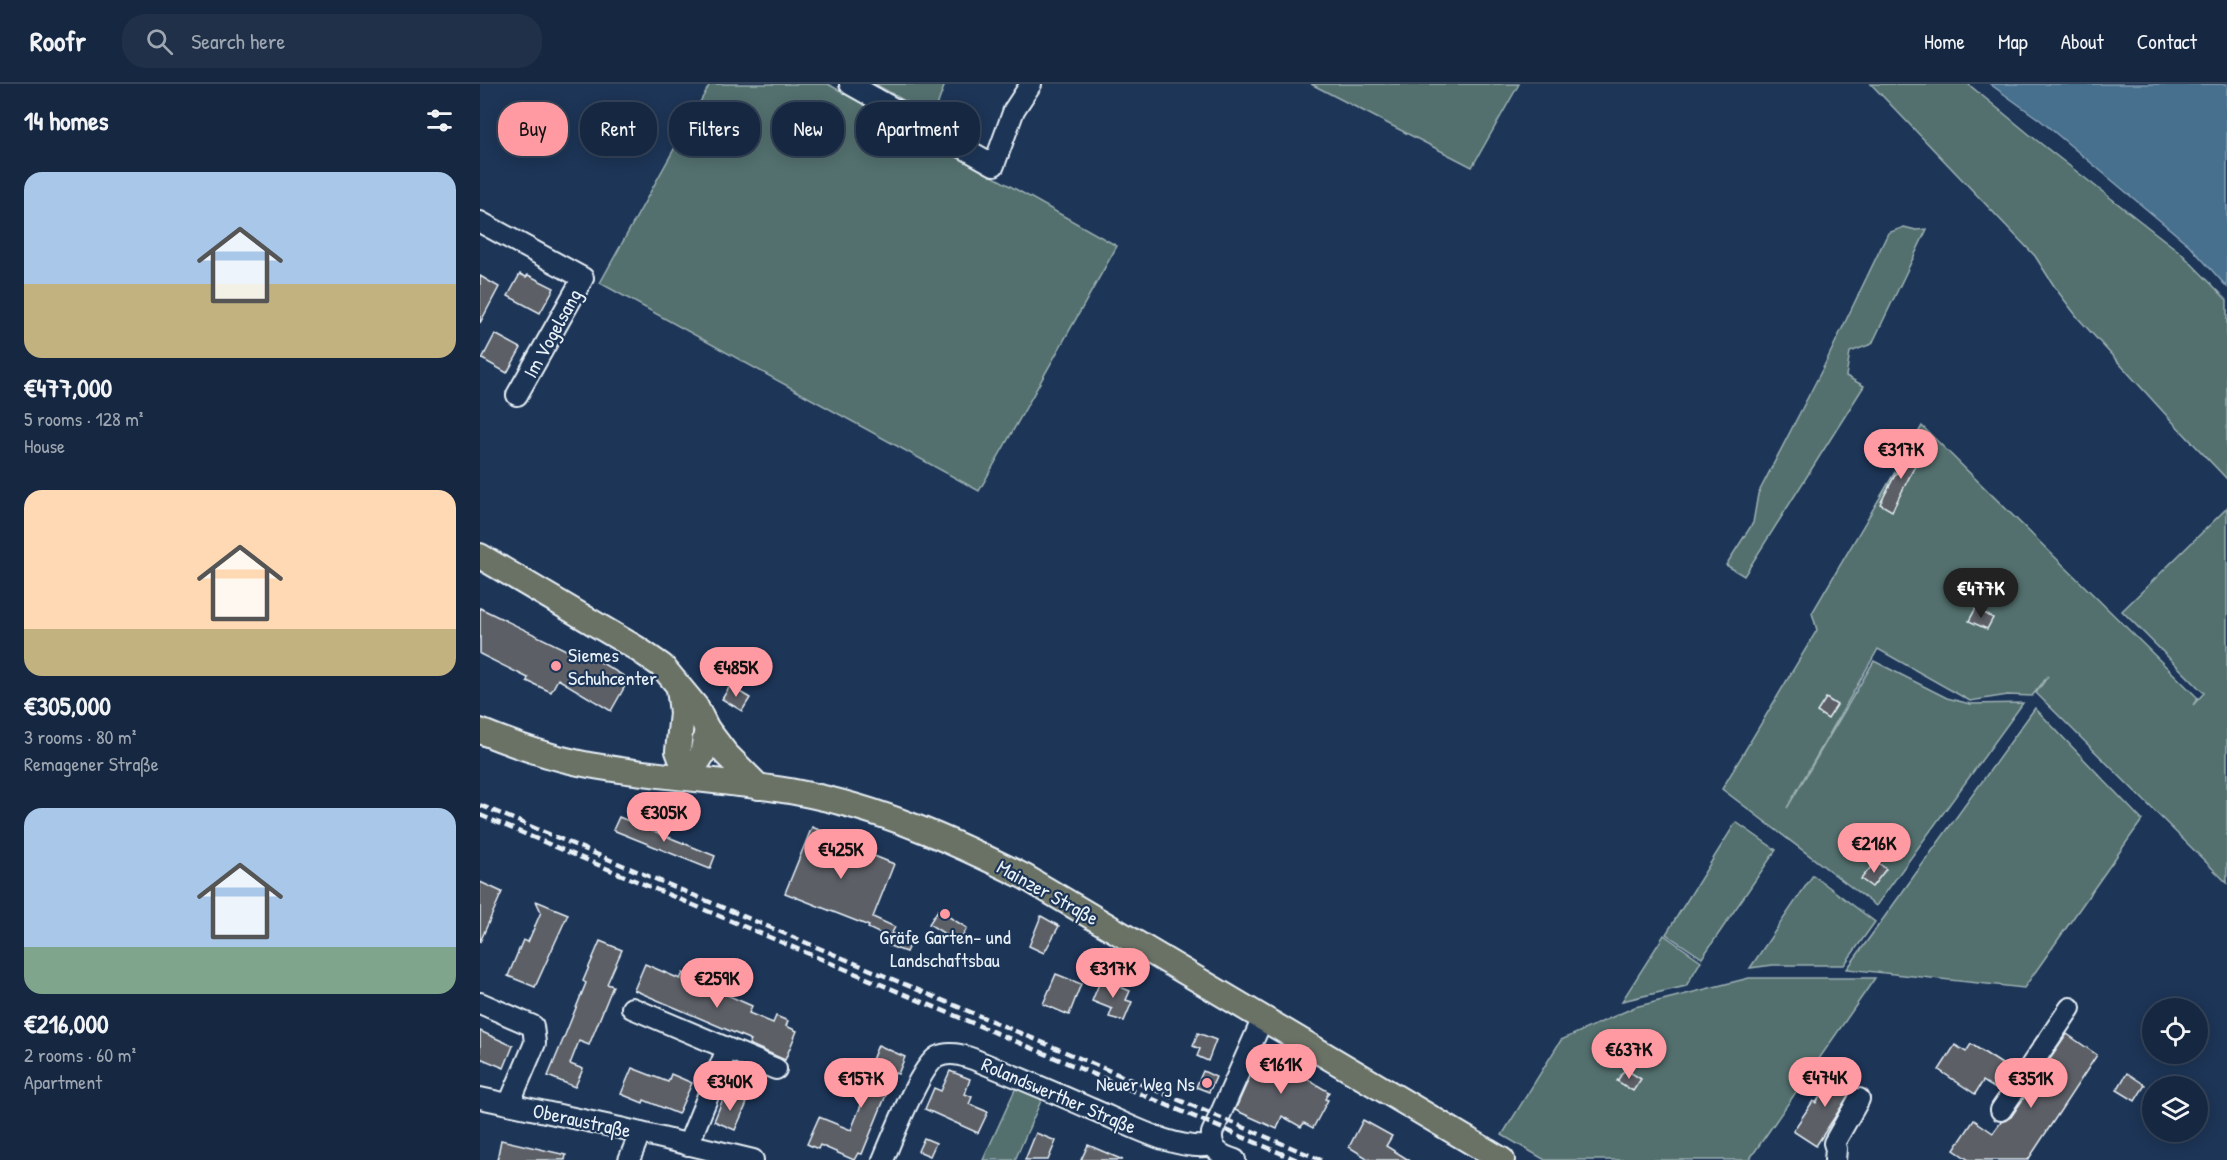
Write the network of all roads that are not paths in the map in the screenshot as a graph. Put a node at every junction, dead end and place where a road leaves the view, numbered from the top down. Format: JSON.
{"nodes":[{"id":1,"x":850,"y":84,"type":"edge"},
{"id":2,"x":1031,"y":84,"type":"edge"},
{"id":3,"x":480,"y":222,"type":"edge"},
{"id":4,"x":517,"y":395,"type":"dead end"},
{"id":5,"x":480,"y":556,"type":"edge"},
{"id":6,"x":679,"y":688,"type":"junction"},
{"id":7,"x":707,"y":729,"type":"junction"},
{"id":8,"x":480,"y":731,"type":"edge"},
{"id":9,"x":688,"y":777,"type":"junction"},
{"id":10,"x":759,"y":787,"type":"junction"},
{"id":11,"x":480,"y":1003,"type":"edge"},
{"id":12,"x":632,"y":1008,"type":"dead end"},
{"id":13,"x":2070,"y":1008,"type":"dead end"},
{"id":14,"x":1263,"y":1018,"type":"junction"},
{"id":15,"x":727,"y":1049,"type":"junction"},
{"id":16,"x":776,"y":1069,"type":"dead end"},
{"id":17,"x":480,"y":1098,"type":"edge"},
{"id":18,"x":1859,"y":1099,"type":"dead end"},
{"id":19,"x":510,"y":1104,"type":"junction"},
{"id":20,"x":2001,"y":1110,"type":"dead end"},
{"id":21,"x":640,"y":1133,"type":"junction"},
{"id":22,"x":688,"y":1145,"type":"junction"},
{"id":23,"x":1222,"y":1155,"type":"edge"},
{"id":24,"x":628,"y":1160,"type":"edge"},
{"id":25,"x":753,"y":1160,"type":"edge"},
{"id":26,"x":883,"y":1160,"type":"edge"},
{"id":27,"x":1502,"y":1160,"type":"edge"},
{"id":28,"x":1835,"y":1160,"type":"edge"}],
"edges":[{"from":1,"to":2,"type":"street"},
{"from":3,"to":4,"type":"street","name":"Im Vogelsang"},
{"from":5,"to":6,"type":"main road"},
{"from":6,"to":7,"type":"main road"},
{"from":6,"to":9,"type":"main road"},
{"from":7,"to":9,"type":"main road"},
{"from":7,"to":10,"type":"main road"},
{"from":8,"to":9,"type":"main road","name":"Mainzer Straße"},
{"from":9,"to":10,"type":"main road","name":"Mainzer Straße"},
{"from":10,"to":14,"type":"main road","name":"Mainzer Straße"},
{"from":11,"to":19,"type":"street"},
{"from":12,"to":15,"type":"street"},
{"from":13,"to":20,"type":"street"},
{"from":14,"to":23,"type":"street","name":"Rolandswerther Straße"},
{"from":14,"to":27,"type":"main road","name":"Mainzer Straße"},
{"from":15,"to":16,"type":"street"},
{"from":15,"to":22,"type":"street"},
{"from":17,"to":19,"type":"street","name":"Oberaustraße"},
{"from":18,"to":28,"type":"street"},
{"from":19,"to":21,"type":"street","name":"Oberaustraße"},
{"from":21,"to":22,"type":"street","name":"Oberaustraße"},
{"from":21,"to":24,"type":"street"},
{"from":22,"to":25,"type":"street","name":"Oberaustraße"},
{"from":23,"to":26,"type":"street","name":"Rolandswerther Straße"}]}
